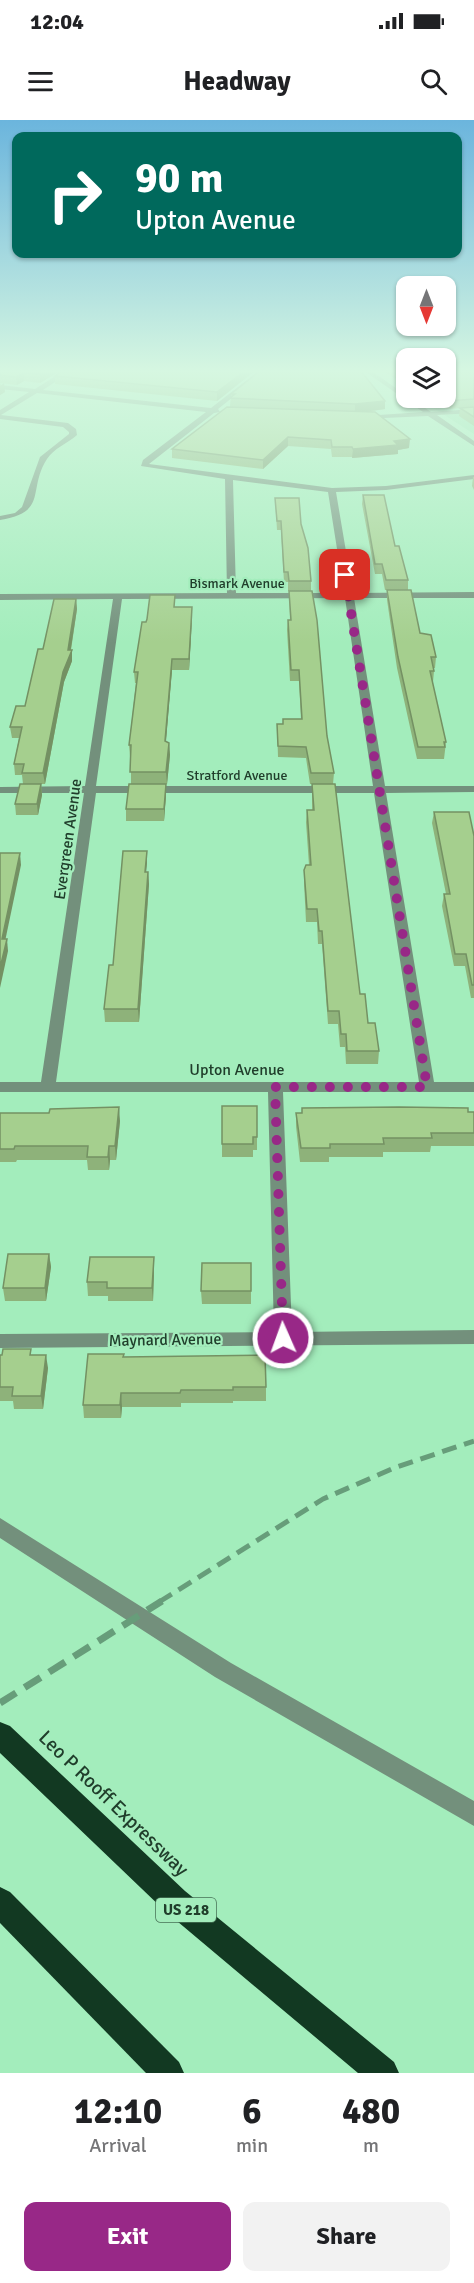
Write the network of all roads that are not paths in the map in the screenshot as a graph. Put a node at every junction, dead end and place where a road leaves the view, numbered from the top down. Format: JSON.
{"nodes":[{"id":1,"x":43,"y":461,"type":"edge"},
{"id":2,"x":147,"y":461,"type":"edge"},
{"id":3,"x":229,"y":477,"type":"junction"},
{"id":4,"x":474,"y":477,"type":"edge"},
{"id":5,"x":332,"y":490,"type":"junction"},
{"id":6,"x":0,"y":518,"type":"edge"},
{"id":7,"x":474,"y":595,"type":"edge"},
{"id":8,"x":118,"y":596,"type":"junction"},
{"id":9,"x":232,"y":596,"type":"junction"},
{"id":10,"x":349,"y":596,"type":"junction"},
{"id":11,"x":0,"y":597,"type":"edge"},
{"id":12,"x":474,"y":789,"type":"edge"},
{"id":13,"x":0,"y":790,"type":"edge"},
{"id":14,"x":90,"y":790,"type":"junction"},
{"id":15,"x":379,"y":790,"type":"junction"},
{"id":16,"x":48,"y":1086,"type":"junction"},
{"id":17,"x":0,"y":1087,"type":"edge"},
{"id":18,"x":275,"y":1087,"type":"junction"},
{"id":19,"x":427,"y":1087,"type":"junction"},
{"id":20,"x":474,"y":1087,"type":"edge"},
{"id":21,"x":474,"y":1337,"type":"edge"},
{"id":22,"x":283,"y":1338,"type":"junction"},
{"id":23,"x":0,"y":1341,"type":"edge"},
{"id":24,"x":0,"y":1527,"type":"edge"},
{"id":25,"x":0,"y":1735,"type":"edge"},
{"id":26,"x":474,"y":1814,"type":"edge"},
{"id":27,"x":0,"y":1902,"type":"edge"},
{"id":28,"x":168,"y":2073,"type":"edge"},
{"id":29,"x":383,"y":2073,"type":"edge"}],
"edges":[{"from":1,"to":6,"type":"street"},
{"from":2,"to":3,"type":"street"},
{"from":3,"to":5,"type":"street"},
{"from":3,"to":9,"type":"street"},
{"from":4,"to":5,"type":"street"},
{"from":5,"to":10,"type":"street"},
{"from":7,"to":10,"type":"street","name":"Bismark Avenue"},
{"from":8,"to":9,"type":"street","name":"Bismark Avenue"},
{"from":8,"to":11,"type":"street","name":"Bismark Avenue"},
{"from":8,"to":14,"type":"street","name":"Evergreen Avenue"},
{"from":9,"to":10,"type":"street","name":"Bismark Avenue"},
{"from":10,"to":15,"type":"street"},
{"from":12,"to":15,"type":"street","name":"Stratford Avenue"},
{"from":13,"to":14,"type":"street","name":"Stratford Avenue"},
{"from":14,"to":15,"type":"street","name":"Stratford Avenue"},
{"from":14,"to":16,"type":"street","name":"Evergreen Avenue"},
{"from":15,"to":19,"type":"street"},
{"from":16,"to":17,"type":"street","name":"Upton Avenue"},
{"from":16,"to":18,"type":"street","name":"Upton Avenue"},
{"from":18,"to":19,"type":"street","name":"Upton Avenue"},
{"from":18,"to":22,"type":"street"},
{"from":19,"to":20,"type":"street","name":"Upton Avenue"},
{"from":21,"to":22,"type":"street","name":"Maynard Avenue"},
{"from":22,"to":23,"type":"street","name":"Maynard Avenue"},
{"from":24,"to":26,"type":"street"},
{"from":25,"to":29,"type":"highway","name":"Leo P Rooff Expressway","number":"US 218"},
{"from":27,"to":28,"type":"highway"}]}
